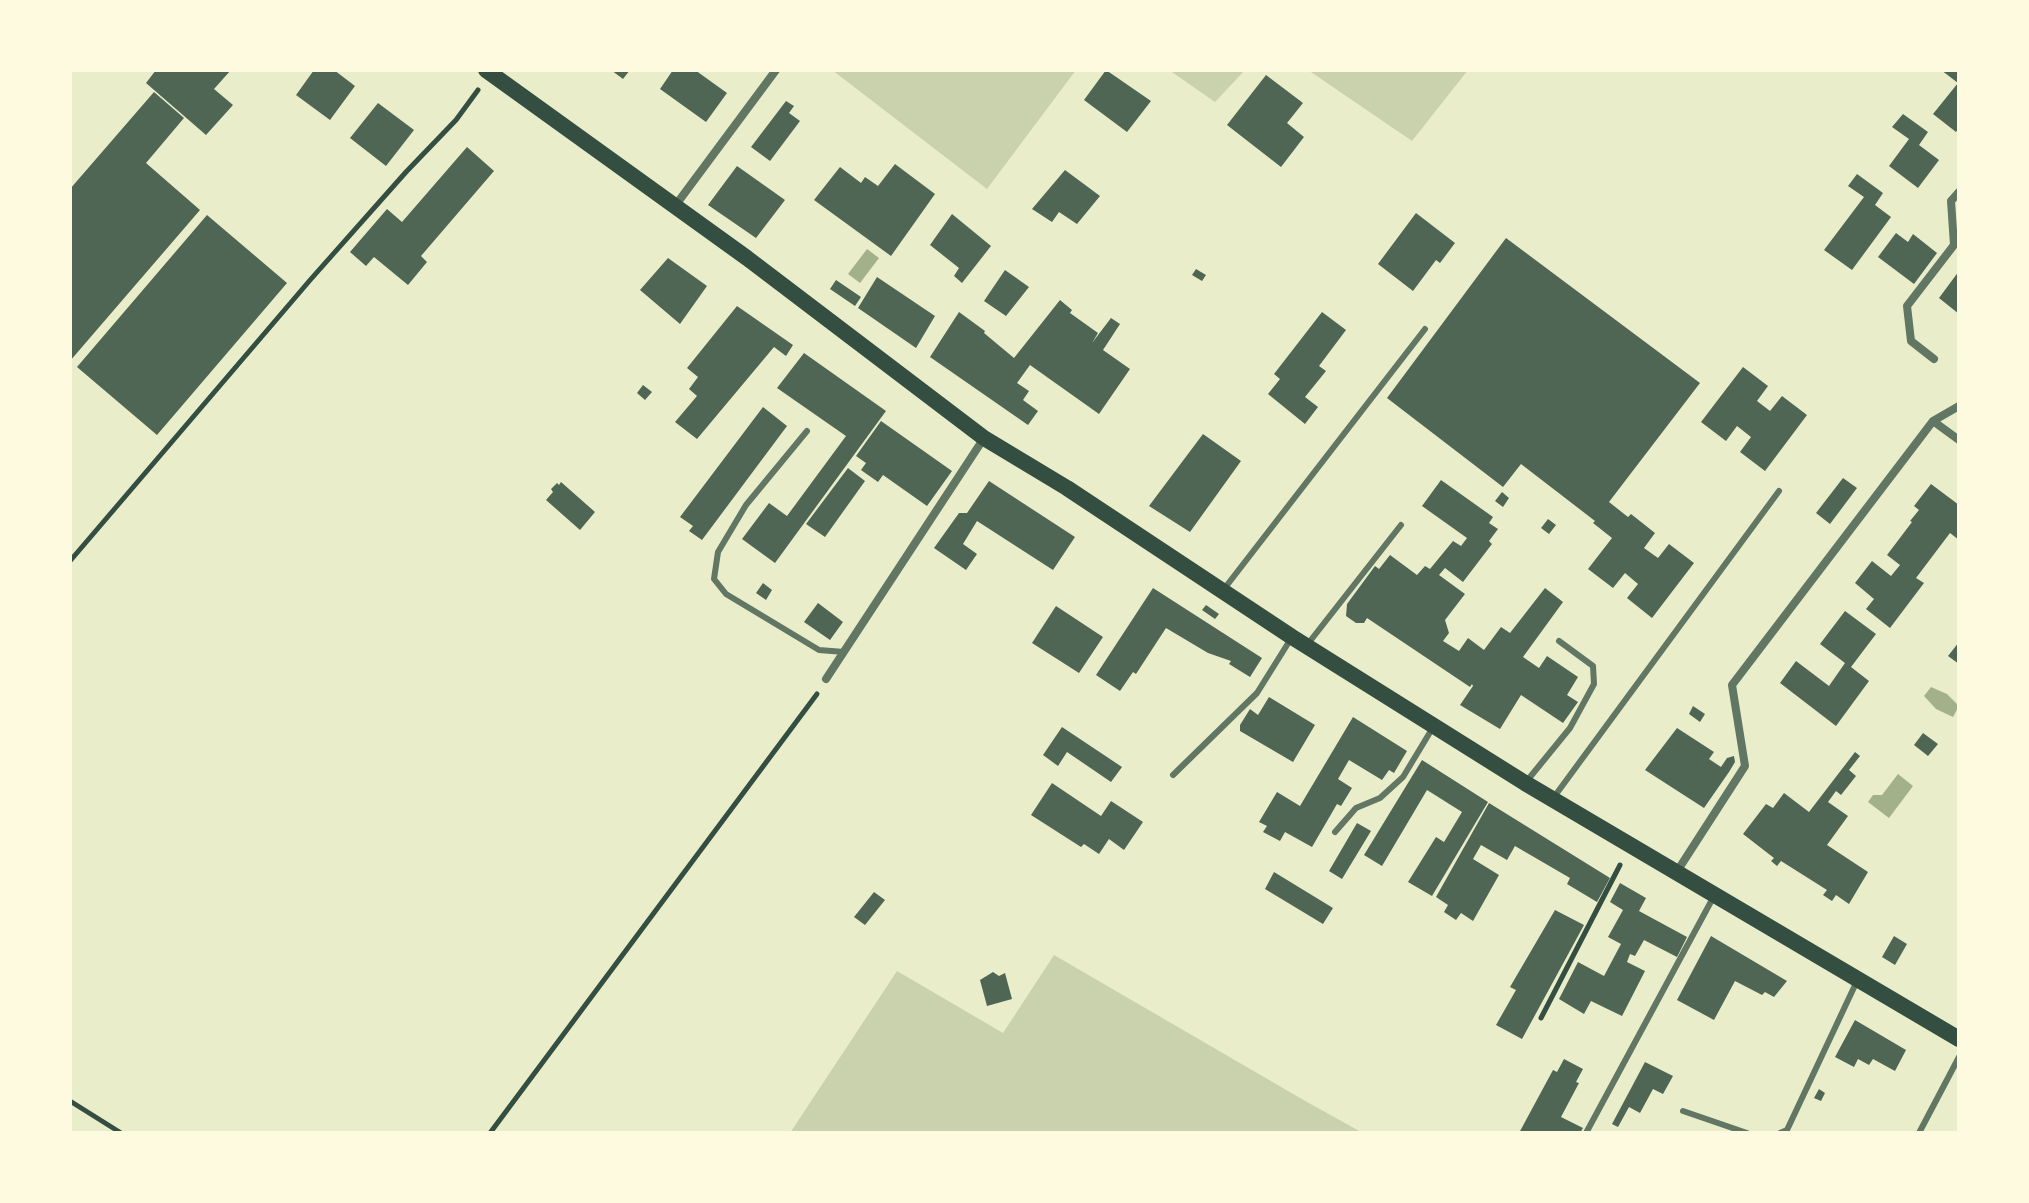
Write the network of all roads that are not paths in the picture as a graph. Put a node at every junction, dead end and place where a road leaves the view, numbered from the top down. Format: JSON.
{"nodes":[{"id":1,"x":776,"y":70,"type":"edge"},
{"id":2,"x":488,"y":71,"type":"edge"},
{"id":3,"x":1959,"y":192,"type":"edge"},
{"id":4,"x":674,"y":207,"type":"junction"},
{"id":5,"x":1425,"y":329,"type":"dead end"},
{"id":6,"x":1934,"y":359,"type":"dead end"},
{"id":7,"x":1959,"y":406,"type":"edge"},
{"id":8,"x":1933,"y":421,"type":"junction"},
{"id":9,"x":807,"y":431,"type":"dead end"},
{"id":10,"x":984,"y":438,"type":"junction"},
{"id":11,"x":1959,"y":440,"type":"edge"},
{"id":12,"x":1779,"y":491,"type":"dead end"},
{"id":13,"x":1401,"y":525,"type":"dead end"},
{"id":14,"x":1222,"y":592,"type":"junction"},
{"id":15,"x":1559,"y":641,"type":"dead end"},
{"id":16,"x":1299,"y":642,"type":"junction"},
{"id":17,"x":844,"y":652,"type":"junction"},
{"id":18,"x":826,"y":679,"type":"road end"},
{"id":19,"x":1434,"y":726,"type":"junction"},
{"id":20,"x":1173,"y":775,"type":"dead end"},
{"id":21,"x":1525,"y":783,"type":"junction"},
{"id":22,"x":1552,"y":800,"type":"junction"},
{"id":23,"x":1335,"y":832,"type":"dead end"},
{"id":24,"x":1675,"y":873,"type":"junction"},
{"id":25,"x":1714,"y":896,"type":"junction"},
{"id":26,"x":1858,"y":979,"type":"junction"},
{"id":27,"x":1959,"y":1039,"type":"edge"},
{"id":28,"x":1959,"y":1057,"type":"edge"},
{"id":29,"x":1683,"y":1111,"type":"dead end"},
{"id":30,"x":1586,"y":1133,"type":"edge"},
{"id":31,"x":1747,"y":1133,"type":"edge"},
{"id":32,"x":1780,"y":1133,"type":"edge"},
{"id":33,"x":1919,"y":1133,"type":"edge"}],
"edges":[{"from":1,"to":4,"type":"street"},
{"from":2,"to":4,"type":"main road"},
{"from":3,"to":6,"type":"street"},
{"from":4,"to":10,"type":"main road"},
{"from":5,"to":14,"type":"lane"},
{"from":7,"to":8,"type":"street"},
{"from":8,"to":11,"type":"street"},
{"from":8,"to":24,"type":"street"},
{"from":9,"to":17,"type":"lane"},
{"from":10,"to":14,"type":"main road"},
{"from":10,"to":17,"type":"street"},
{"from":12,"to":22,"type":"lane"},
{"from":13,"to":16,"type":"lane"},
{"from":14,"to":16,"type":"main road"},
{"from":15,"to":21,"type":"lane"},
{"from":16,"to":19,"type":"main road"},
{"from":16,"to":20,"type":"lane"},
{"from":17,"to":18,"type":"street"},
{"from":19,"to":21,"type":"main road"},
{"from":19,"to":23,"type":"lane"},
{"from":21,"to":22,"type":"main road"},
{"from":22,"to":24,"type":"main road"},
{"from":24,"to":25,"type":"main road"},
{"from":25,"to":26,"type":"main road"},
{"from":25,"to":30,"type":"lane"},
{"from":26,"to":27,"type":"main road"},
{"from":26,"to":32,"type":"lane"},
{"from":28,"to":33,"type":"lane"},
{"from":29,"to":31,"type":"lane"}]}
